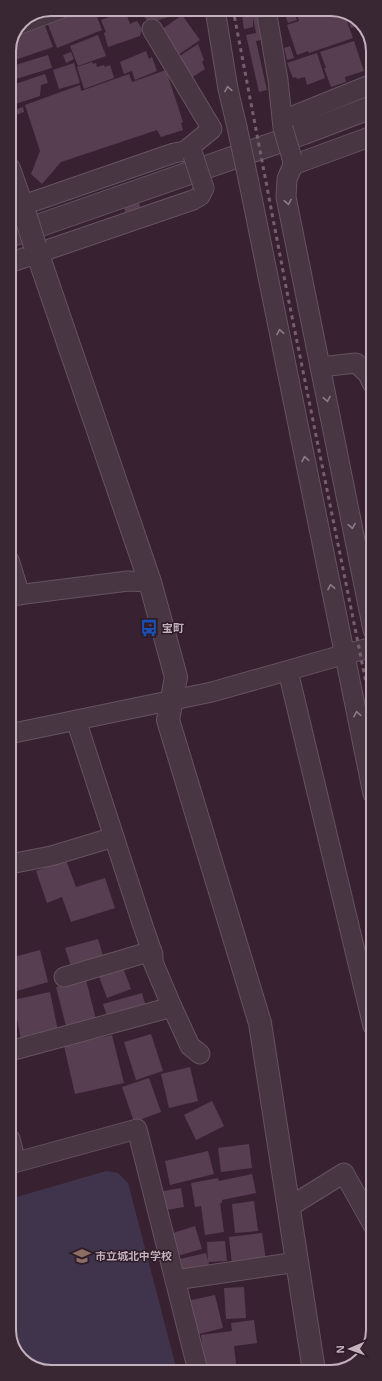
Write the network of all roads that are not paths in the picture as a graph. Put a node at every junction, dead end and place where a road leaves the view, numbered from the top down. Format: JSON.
{"nodes":[{"id":1,"x":216,"y":16,"type":"edge"},
{"id":2,"x":267,"y":16,"type":"edge"},
{"id":3,"x":152,"y":29,"type":"dead end"},
{"id":4,"x":366,"y":87,"type":"edge"},
{"id":5,"x":366,"y":109,"type":"edge"},
{"id":6,"x":283,"y":124,"type":"junction"},
{"id":7,"x":366,"y":138,"type":"edge"},
{"id":8,"x":189,"y":153,"type":"junction"},
{"id":9,"x":292,"y":162,"type":"junction"},
{"id":10,"x":16,"y":198,"type":"edge"},
{"id":11,"x":19,"y":210,"type":"edge"},
{"id":12,"x":16,"y":234,"type":"edge"},
{"id":13,"x":36,"y":250,"type":"junction"},
{"id":14,"x":16,"y":260,"type":"edge"},
{"id":15,"x":320,"y":367,"type":"junction"},
{"id":16,"x":366,"y":372,"type":"edge"},
{"id":17,"x":150,"y":582,"type":"junction"},
{"id":18,"x":16,"y":596,"type":"edge"},
{"id":19,"x":366,"y":600,"type":"edge"},
{"id":20,"x":366,"y":648,"type":"edge"},
{"id":21,"x":344,"y":654,"type":"junction"},
{"id":22,"x":288,"y":671,"type":"junction"},
{"id":23,"x":171,"y":701,"type":"junction"},
{"id":24,"x":76,"y":720,"type":"junction"},
{"id":25,"x":16,"y":733,"type":"edge"},
{"id":26,"x":366,"y":760,"type":"edge"},
{"id":27,"x":114,"y":837,"type":"junction"},
{"id":28,"x":16,"y":863,"type":"edge"},
{"id":29,"x":152,"y":952,"type":"junction"},
{"id":30,"x":64,"y":977,"type":"dead end"},
{"id":31,"x":366,"y":997,"type":"edge"},
{"id":32,"x":172,"y":1007,"type":"junction"},
{"id":33,"x":16,"y":1049,"type":"edge"},
{"id":34,"x":200,"y":1054,"type":"dead end"},
{"id":35,"x":16,"y":1162,"type":"edge"},
{"id":36,"x":289,"y":1207,"type":"junction"},
{"id":37,"x":366,"y":1212,"type":"edge"},
{"id":38,"x":297,"y":1262,"type":"junction"},
{"id":39,"x":175,"y":1280,"type":"junction"},
{"id":40,"x":196,"y":1365,"type":"edge"},
{"id":41,"x":313,"y":1365,"type":"edge"}],
"edges":[{"from":21,"to":1,"type":"street","one_way":true,"bridge":true},
{"from":2,"to":6,"type":"street"},
{"from":3,"to":8,"type":"street"},
{"from":4,"to":6,"type":"street"},
{"from":5,"to":12,"type":"street"},
{"from":6,"to":9,"type":"street","bridge":true},
{"from":7,"to":9,"type":"street"},
{"from":8,"to":11,"type":"street"},
{"from":8,"to":13,"type":"street","bridge":true},
{"from":9,"to":15,"type":"street","one_way":true},
{"from":10,"to":11,"type":"street"},
{"from":11,"to":13,"type":"street","bridge":true},
{"from":13,"to":14,"type":"street"},
{"from":13,"to":17,"type":"street"},
{"from":15,"to":16,"type":"street"},
{"from":15,"to":19,"type":"street","one_way":true},
{"from":17,"to":18,"type":"street"},
{"from":17,"to":23,"type":"street"},
{"from":20,"to":21,"type":"street"},
{"from":21,"to":22,"type":"street"},
{"from":26,"to":21,"type":"street","one_way":true},
{"from":22,"to":23,"type":"street"},
{"from":22,"to":31,"type":"street"},
{"from":23,"to":24,"type":"street"},
{"from":23,"to":36,"type":"street"},
{"from":24,"to":25,"type":"street"},
{"from":24,"to":27,"type":"street"},
{"from":27,"to":28,"type":"street"},
{"from":27,"to":29,"type":"street"},
{"from":29,"to":30,"type":"street"},
{"from":29,"to":32,"type":"street"},
{"from":32,"to":33,"type":"street"},
{"from":32,"to":34,"type":"street"},
{"from":35,"to":39,"type":"street"},
{"from":36,"to":37,"type":"street"},
{"from":36,"to":38,"type":"street"},
{"from":38,"to":39,"type":"street"},
{"from":38,"to":41,"type":"street"},
{"from":39,"to":40,"type":"street"}]}
